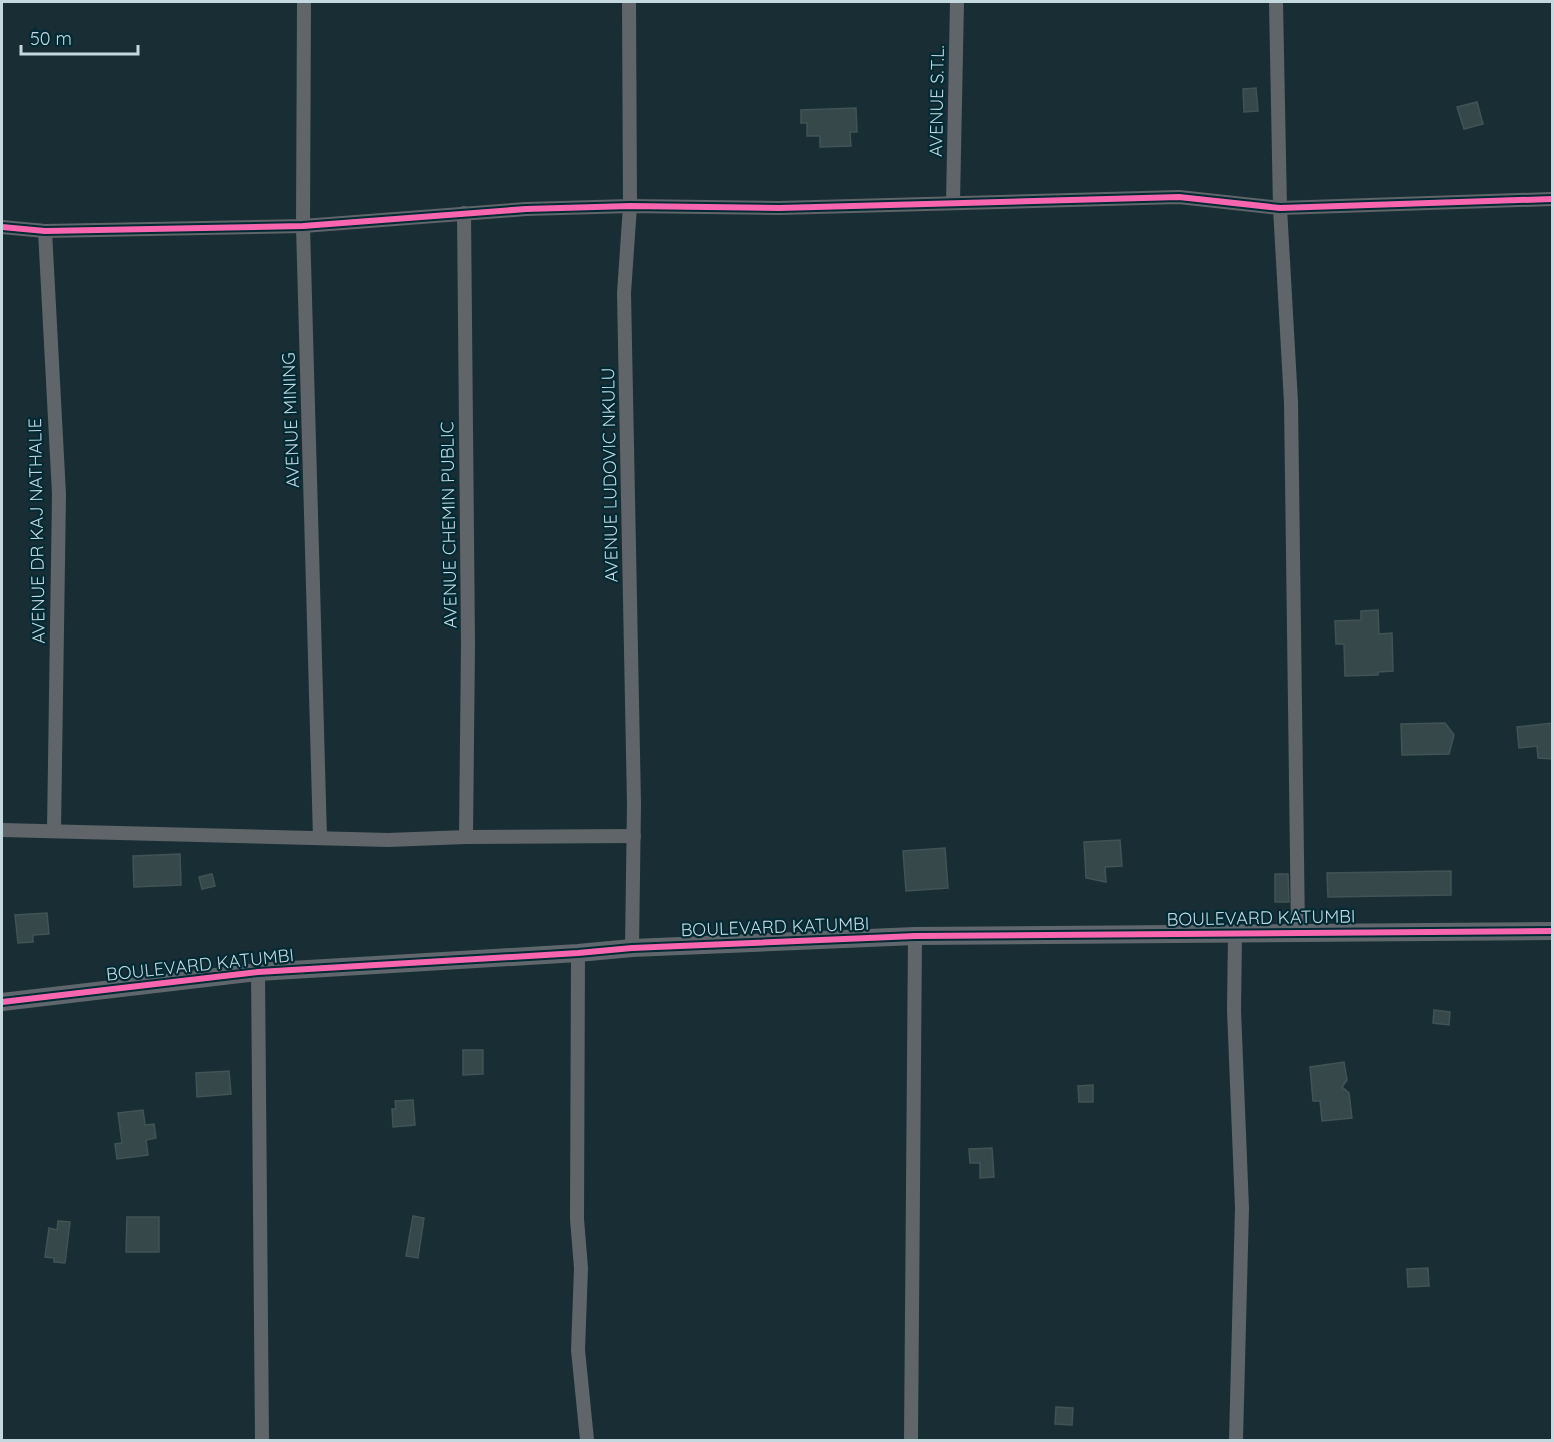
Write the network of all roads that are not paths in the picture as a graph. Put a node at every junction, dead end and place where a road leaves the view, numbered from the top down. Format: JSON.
{"nodes":[{"id":1,"x":304,"y":2,"type":"edge"},
{"id":2,"x":629,"y":2,"type":"edge"},
{"id":3,"x":957,"y":2,"type":"edge"},
{"id":4,"x":1276,"y":2,"type":"edge"},
{"id":5,"x":1552,"y":199,"type":"edge"},
{"id":6,"x":953,"y":202,"type":"junction"},
{"id":7,"x":630,"y":206,"type":"junction"},
{"id":8,"x":1280,"y":208,"type":"junction"},
{"id":9,"x":464,"y":213,"type":"junction"},
{"id":10,"x":303,"y":226,"type":"junction"},
{"id":11,"x":2,"y":227,"type":"edge"},
{"id":12,"x":45,"y":231,"type":"junction"},
{"id":13,"x":2,"y":830,"type":"edge"},
{"id":14,"x":54,"y":830,"type":"junction"},
{"id":15,"x":466,"y":837,"type":"junction"},
{"id":16,"x":634,"y":837,"type":"junction"},
{"id":17,"x":320,"y":838,"type":"junction"},
{"id":18,"x":1552,"y":931,"type":"edge"},
{"id":19,"x":1235,"y":933,"type":"junction"},
{"id":20,"x":1298,"y":933,"type":"junction"},
{"id":21,"x":915,"y":936,"type":"junction"},
{"id":22,"x":632,"y":948,"type":"junction"},
{"id":23,"x":578,"y":953,"type":"junction"},
{"id":24,"x":258,"y":972,"type":"junction"},
{"id":25,"x":2,"y":1002,"type":"edge"},
{"id":26,"x":262,"y":1440,"type":"edge"},
{"id":27,"x":587,"y":1440,"type":"edge"},
{"id":28,"x":910,"y":1440,"type":"edge"},
{"id":29,"x":1236,"y":1440,"type":"edge"}],
"edges":[{"from":1,"to":10,"type":"street","name":"AVENUE MINING"},
{"from":2,"to":7,"type":"street","name":"AVENUE LUDOVIC NKULU"},
{"from":3,"to":6,"type":"street","name":"AVENUE S.T.L."},
{"from":4,"to":8,"type":"street"},
{"from":5,"to":8,"type":"street"},
{"from":6,"to":7,"type":"street"},
{"from":6,"to":8,"type":"street"},
{"from":7,"to":9,"type":"street"},
{"from":7,"to":16,"type":"street","name":"AVENUE LUDOVIC NKULU"},
{"from":8,"to":20,"type":"street"},
{"from":9,"to":10,"type":"street"},
{"from":9,"to":15,"type":"street","name":"AVENUE CHEMIN PUBLIC"},
{"from":10,"to":12,"type":"street"},
{"from":10,"to":17,"type":"street","name":"AVENUE MINING"},
{"from":11,"to":12,"type":"street"},
{"from":12,"to":14,"type":"street","name":"AVENUE DR KAJ NATHALIE"},
{"from":13,"to":14,"type":"street"},
{"from":14,"to":17,"type":"street"},
{"from":15,"to":16,"type":"street"},
{"from":15,"to":17,"type":"street"},
{"from":16,"to":22,"type":"street","name":"AVENUE LUDOVIC NKULU"},
{"from":18,"to":20,"type":"street","name":"BOULEVARD KATUMBI"},
{"from":19,"to":20,"type":"street","name":"BOULEVARD KATUMBI"},
{"from":19,"to":21,"type":"street","name":"BOULEVARD KATUMBI"},
{"from":19,"to":29,"type":"street"},
{"from":21,"to":22,"type":"street","name":"BOULEVARD KATUMBI"},
{"from":21,"to":28,"type":"street"},
{"from":22,"to":23,"type":"street","name":"BOULEVARD KATUMBI"},
{"from":23,"to":24,"type":"street","name":"BOULEVARD KATUMBI"},
{"from":23,"to":27,"type":"street"},
{"from":24,"to":25,"type":"street","name":"BOULEVARD KATUMBI"},
{"from":24,"to":26,"type":"street"}]}
